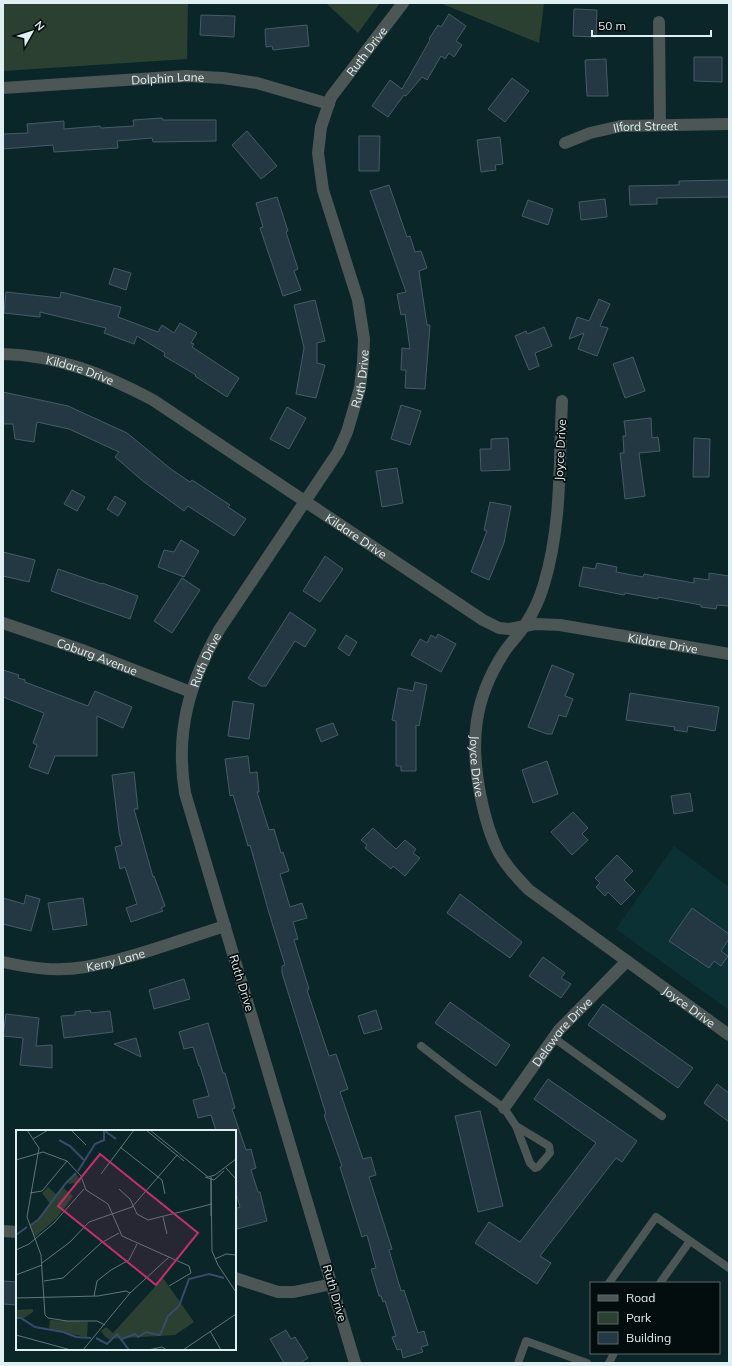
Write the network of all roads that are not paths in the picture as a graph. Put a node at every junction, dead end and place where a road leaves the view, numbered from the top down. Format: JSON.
{"nodes":[{"id":1,"x":403,"y":3,"type":"edge"},
{"id":2,"x":659,"y":22,"type":"dead end"},
{"id":3,"x":3,"y":88,"type":"edge"},
{"id":4,"x":328,"y":104,"type":"junction"},
{"id":5,"x":729,"y":124,"type":"edge"},
{"id":6,"x":660,"y":125,"type":"junction"},
{"id":7,"x":565,"y":143,"type":"dead end"},
{"id":8,"x":3,"y":354,"type":"edge"},
{"id":9,"x":562,"y":402,"type":"dead end"},
{"id":10,"x":306,"y":502,"type":"junction"},
{"id":11,"x":3,"y":623,"type":"edge"},
{"id":12,"x":525,"y":625,"type":"junction"},
{"id":13,"x":729,"y":654,"type":"edge"},
{"id":14,"x":191,"y":692,"type":"junction"},
{"id":15,"x":225,"y":926,"type":"junction"},
{"id":16,"x":627,"y":961,"type":"junction"},
{"id":17,"x":3,"y":962,"type":"edge"},
{"id":18,"x":729,"y":1034,"type":"edge"},
{"id":19,"x":554,"y":1038,"type":"junction"},
{"id":20,"x":421,"y":1046,"type":"dead end"},
{"id":21,"x":504,"y":1108,"type":"junction"},
{"id":22,"x":662,"y":1116,"type":"dead end"},
{"id":23,"x":516,"y":1126,"type":"junction"},
{"id":24,"x":3,"y":1231,"type":"edge"},
{"id":25,"x":16,"y":1232,"type":"edge"},
{"id":26,"x":690,"y":1241,"type":"junction"},
{"id":27,"x":729,"y":1268,"type":"edge"},
{"id":28,"x":236,"y":1278,"type":"edge"},
{"id":29,"x":610,"y":1282,"type":"edge"},
{"id":30,"x":661,"y":1282,"type":"edge"},
{"id":31,"x":332,"y":1284,"type":"junction"},
{"id":32,"x":613,"y":1354,"type":"edge"},
{"id":33,"x":355,"y":1363,"type":"edge"},
{"id":34,"x":518,"y":1363,"type":"edge"},
{"id":35,"x":587,"y":1363,"type":"edge"},
{"id":36,"x":608,"y":1363,"type":"edge"}],
"edges":[{"from":1,"to":4,"type":"street","name":"Ruth Drive"},
{"from":2,"to":6,"type":"street"},
{"from":3,"to":4,"type":"street","name":"Dolphin Lane"},
{"from":4,"to":10,"type":"street","name":"Ruth Drive"},
{"from":5,"to":6,"type":"street","name":"Ilford Street"},
{"from":6,"to":7,"type":"street","name":"Ilford Street"},
{"from":8,"to":10,"type":"street","name":"Kildare Drive"},
{"from":9,"to":12,"type":"street","name":"Joyce Drive"},
{"from":10,"to":12,"type":"street","name":"Kildare Drive"},
{"from":10,"to":14,"type":"street","name":"Ruth Drive"},
{"from":11,"to":14,"type":"street","name":"Coburg Avenue"},
{"from":12,"to":13,"type":"street","name":"Kildare Drive"},
{"from":12,"to":16,"type":"street","name":"Joyce Drive"},
{"from":14,"to":15,"type":"street","name":"Ruth Drive"},
{"from":15,"to":17,"type":"street","name":"Kerry Lane"},
{"from":15,"to":31,"type":"street","name":"Ruth Drive"},
{"from":16,"to":18,"type":"street","name":"Joyce Drive"},
{"from":16,"to":19,"type":"street","name":"Delaware Drive"},
{"from":19,"to":21,"type":"street","name":"Delaware Drive"},
{"from":19,"to":22,"type":"lane"},
{"from":20,"to":21,"type":"lane"},
{"from":21,"to":23,"type":"lane"},
{"from":23,"to":23,"type":"lane"},
{"from":24,"to":25,"type":"street"},
{"from":26,"to":27,"type":"lane"},
{"from":26,"to":29,"type":"lane"},
{"from":26,"to":30,"type":"lane"},
{"from":28,"to":31,"type":"street"},
{"from":31,"to":33,"type":"street","name":"Ruth Drive"},
{"from":32,"to":36,"type":"lane"},
{"from":34,"to":35,"type":"lane"}]}
